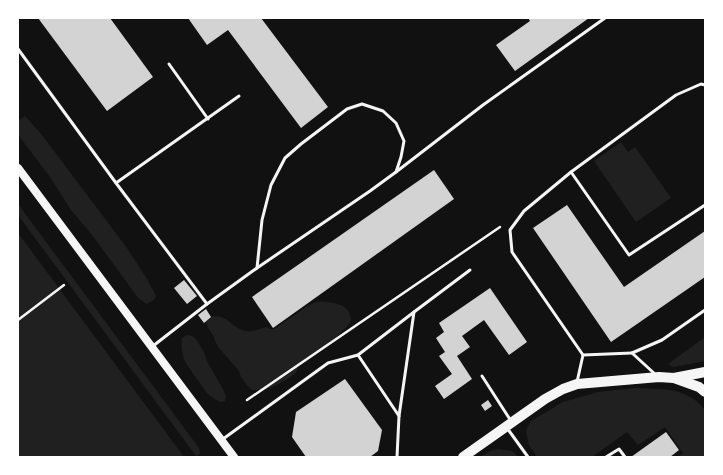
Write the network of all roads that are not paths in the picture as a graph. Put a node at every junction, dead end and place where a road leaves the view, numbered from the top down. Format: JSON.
{"nodes":[{"id":1,"x":605,"y":18,"type":"edge"},
{"id":2,"x":18,"y":49,"type":"edge"},
{"id":3,"x":168,"y":64,"type":"dead end"},
{"id":4,"x":705,"y":84,"type":"edge"},
{"id":5,"x":239,"y":96,"type":"dead end"},
{"id":6,"x":208,"y":119,"type":"junction"},
{"id":7,"x":18,"y":168,"type":"edge"},
{"id":8,"x":396,"y":172,"type":"junction"},
{"id":9,"x":571,"y":172,"type":"junction"},
{"id":10,"x":116,"y":183,"type":"junction"},
{"id":11,"x":705,"y":205,"type":"edge"},
{"id":12,"x":257,"y":268,"type":"junction"},
{"id":13,"x":470,"y":270,"type":"dead end"},
{"id":14,"x":207,"y":304,"type":"junction"},
{"id":15,"x":705,"y":310,"type":"edge"},
{"id":16,"x":414,"y":312,"type":"junction"},
{"id":17,"x":152,"y":348,"type":"junction"},
{"id":18,"x":632,"y":353,"type":"junction"},
{"id":19,"x":358,"y":355,"type":"junction"},
{"id":20,"x":583,"y":355,"type":"junction"},
{"id":21,"x":705,"y":372,"type":"edge"},
{"id":22,"x":482,"y":376,"type":"dead end"},
{"id":23,"x":659,"y":377,"type":"junction"},
{"id":24,"x":674,"y":378,"type":"junction"},
{"id":25,"x":577,"y":384,"type":"junction"},
{"id":26,"x":705,"y":392,"type":"edge"},
{"id":27,"x":400,"y":416,"type":"junction"},
{"id":28,"x":509,"y":424,"type":"junction"},
{"id":29,"x":221,"y":440,"type":"junction"},
{"id":30,"x":234,"y":457,"type":"edge"},
{"id":31,"x":397,"y":457,"type":"edge"},
{"id":32,"x":463,"y":457,"type":"edge"},
{"id":33,"x":528,"y":457,"type":"edge"},
{"id":34,"x":606,"y":457,"type":"edge"},
{"id":35,"x":625,"y":457,"type":"edge"}],
"edges":[{"from":1,"to":8,"type":"lane"},
{"from":2,"to":10,"type":"lane"},
{"from":3,"to":6,"type":"lane"},
{"from":4,"to":9,"type":"lane"},
{"from":5,"to":6,"type":"lane"},
{"from":6,"to":10,"type":"lane"},
{"from":7,"to":17,"type":"main road"},
{"from":8,"to":12,"type":"lane"},
{"from":8,"to":12,"type":"lane"},
{"from":9,"to":11,"type":"lane"},
{"from":9,"to":20,"type":"lane"},
{"from":10,"to":14,"type":"lane"},
{"from":12,"to":14,"type":"lane"},
{"from":13,"to":16,"type":"lane"},
{"from":14,"to":17,"type":"lane"},
{"from":15,"to":18,"type":"lane"},
{"from":16,"to":19,"type":"lane"},
{"from":16,"to":27,"type":"lane"},
{"from":17,"to":29,"type":"main road"},
{"from":18,"to":20,"type":"lane"},
{"from":18,"to":23,"type":"lane"},
{"from":19,"to":27,"type":"lane"},
{"from":19,"to":29,"type":"lane"},
{"from":20,"to":25,"type":"lane"},
{"from":21,"to":24,"type":"main road"},
{"from":22,"to":28,"type":"lane"},
{"from":23,"to":24,"type":"main road"},
{"from":23,"to":25,"type":"main road"},
{"from":24,"to":26,"type":"main road"},
{"from":25,"to":28,"type":"main road"},
{"from":27,"to":31,"type":"lane"},
{"from":28,"to":32,"type":"main road"},
{"from":28,"to":33,"type":"lane"},
{"from":29,"to":30,"type":"main road"},
{"from":34,"to":35,"type":"lane"}]}
